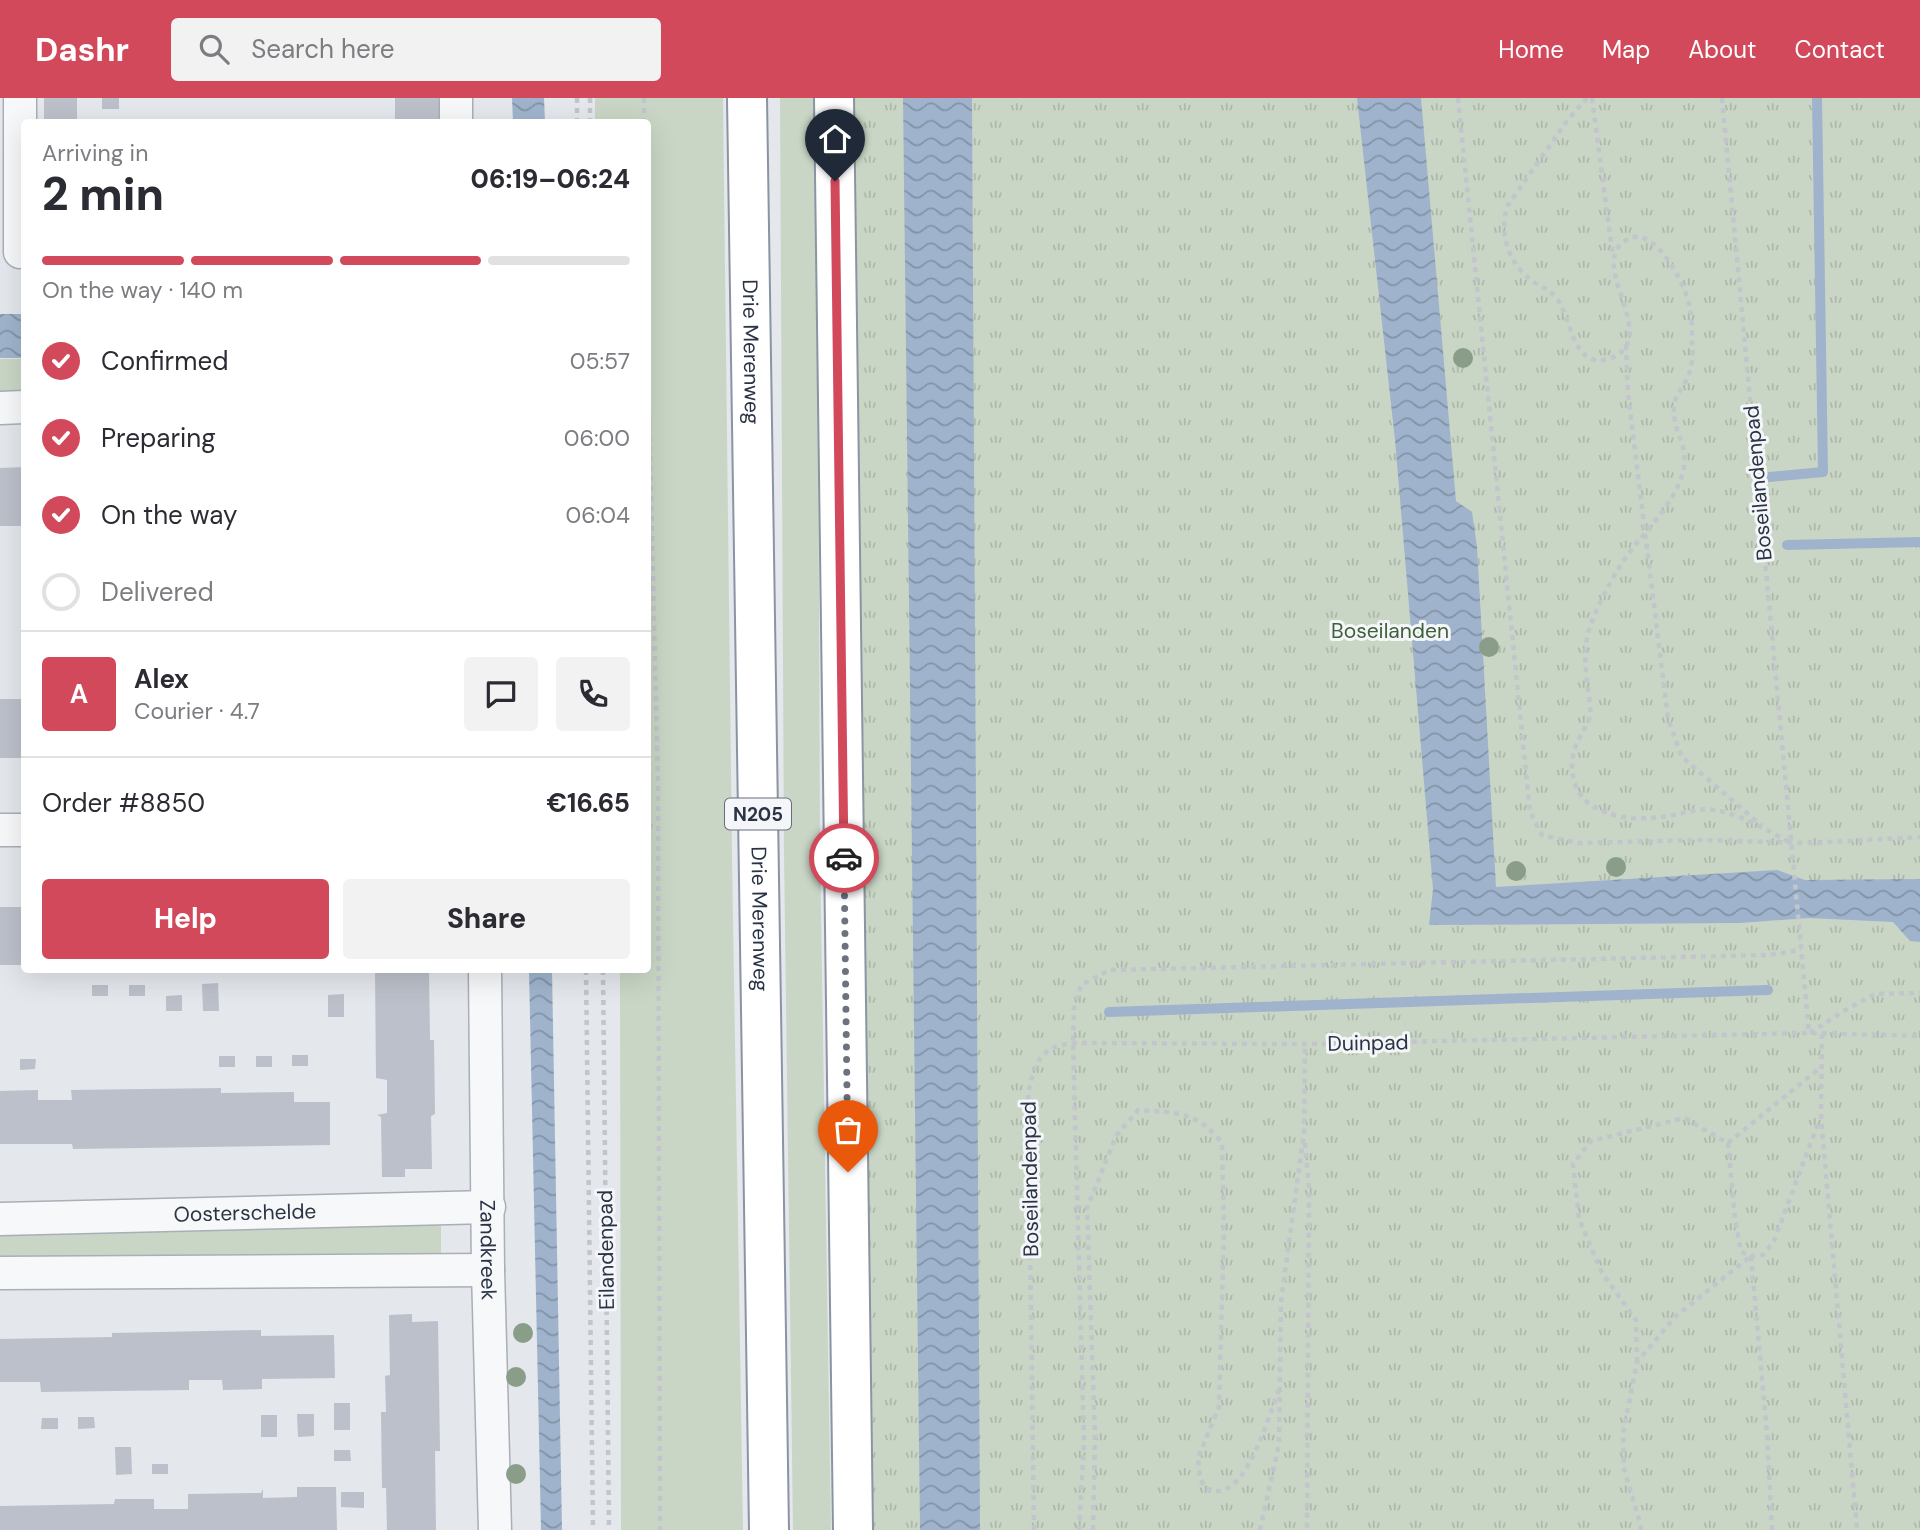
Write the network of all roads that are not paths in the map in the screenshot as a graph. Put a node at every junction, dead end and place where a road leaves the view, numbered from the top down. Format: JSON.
{"nodes":[{"id":1,"x":20,"y":98,"type":"edge"},
{"id":2,"x":456,"y":98,"type":"edge"},
{"id":3,"x":747,"y":98,"type":"edge"},
{"id":4,"x":834,"y":98,"type":"edge"},
{"id":5,"x":456,"y":119,"type":"edge"},
{"id":6,"x":20,"y":252,"type":"dead end"},
{"id":7,"x":21,"y":407,"type":"edge"},
{"id":8,"x":0,"y":408,"type":"edge"},
{"id":9,"x":0,"y":830,"type":"edge"},
{"id":10,"x":21,"y":830,"type":"edge"},
{"id":11,"x":485,"y":973,"type":"edge"},
{"id":12,"x":489,"y":1207,"type":"junction"},
{"id":13,"x":0,"y":1219,"type":"edge"},
{"id":14,"x":488,"y":1270,"type":"junction"},
{"id":15,"x":0,"y":1273,"type":"edge"},
{"id":16,"x":495,"y":1530,"type":"edge"},
{"id":17,"x":769,"y":1530,"type":"edge"},
{"id":18,"x":853,"y":1530,"type":"edge"}],
"edges":[{"from":1,"to":6,"type":"street"},
{"from":2,"to":5,"type":"street"},
{"from":3,"to":17,"type":"highway","name":"Drie Merenweg","number":"N205"},
{"from":4,"to":18,"type":"highway"},
{"from":7,"to":8,"type":"street"},
{"from":9,"to":10,"type":"street"},
{"from":11,"to":12,"type":"street","name":"Zandkreek"},
{"from":12,"to":13,"type":"street","name":"Oosterschelde"},
{"from":12,"to":14,"type":"street","name":"Zandkreek"},
{"from":14,"to":15,"type":"street"},
{"from":14,"to":16,"type":"street","name":"Zandkreek"}]}
